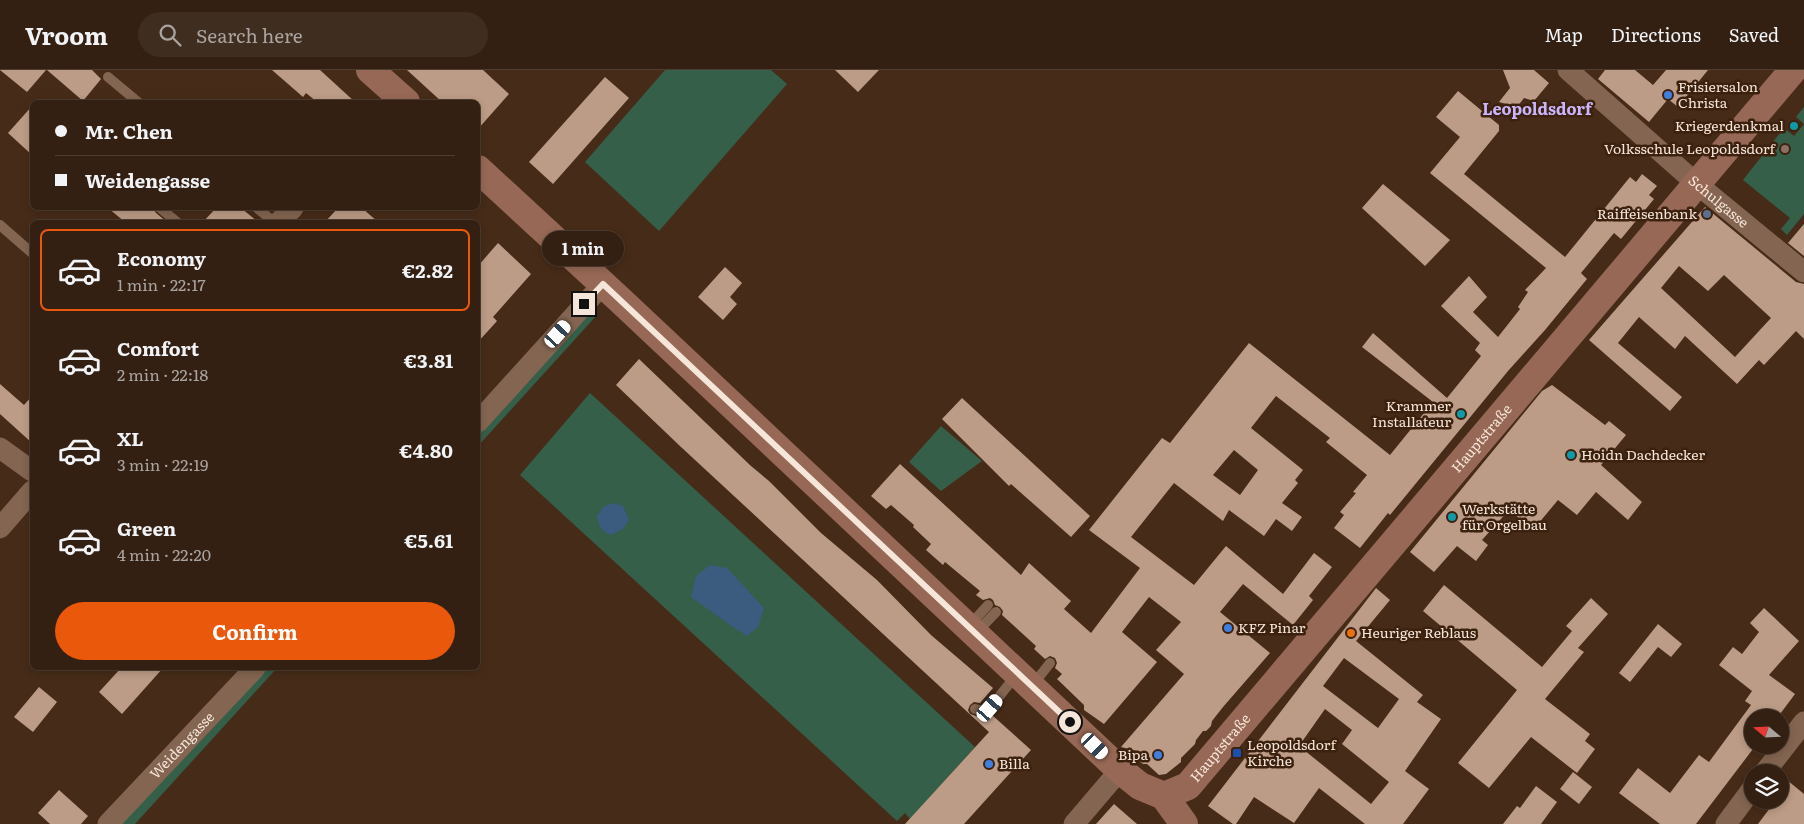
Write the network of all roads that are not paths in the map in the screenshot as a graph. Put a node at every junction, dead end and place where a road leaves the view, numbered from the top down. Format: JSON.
{"nodes":[{"id":1,"x":370,"y":70,"type":"edge"},
{"id":2,"x":1568,"y":70,"type":"edge"},
{"id":3,"x":1793,"y":70,"type":"edge"},
{"id":4,"x":108,"y":77,"type":"dead end"},
{"id":5,"x":397,"y":99,"type":"edge"},
{"id":6,"x":136,"y":100,"type":"edge"},
{"id":7,"x":480,"y":171,"type":"edge"},
{"id":8,"x":1697,"y":184,"type":"junction"},
{"id":9,"x":162,"y":210,"type":"edge"},
{"id":10,"x":259,"y":210,"type":"edge"},
{"id":11,"x":291,"y":210,"type":"edge"},
{"id":12,"x":175,"y":220,"type":"edge"},
{"id":13,"x":272,"y":220,"type":"edge"},
{"id":14,"x":281,"y":220,"type":"edge"},
{"id":15,"x":0,"y":225,"type":"edge"},
{"id":16,"x":30,"y":251,"type":"edge"},
{"id":17,"x":1804,"y":272,"type":"edge"},
{"id":18,"x":603,"y":284,"type":"junction"},
{"id":19,"x":480,"y":420,"type":"edge"},
{"id":20,"x":0,"y":448,"type":"edge"},
{"id":21,"x":30,"y":470,"type":"edge"},
{"id":22,"x":30,"y":493,"type":"edge"},
{"id":23,"x":0,"y":528,"type":"edge"},
{"id":24,"x":992,"y":609,"type":"dead end"},
{"id":25,"x":972,"y":630,"type":"junction"},
{"id":26,"x":1050,"y":663,"type":"dead end"},
{"id":27,"x":249,"y":670,"type":"edge"},
{"id":28,"x":1025,"y":680,"type":"junction"},
{"id":29,"x":975,"y":709,"type":"dead end"},
{"id":30,"x":1804,"y":722,"type":"edge"},
{"id":31,"x":1771,"y":764,"type":"edge"},
{"id":32,"x":1120,"y":770,"type":"junction"},
{"id":33,"x":1164,"y":796,"type":"junction"},
{"id":34,"x":1744,"y":800,"type":"edge"},
{"id":35,"x":108,"y":824,"type":"edge"},
{"id":36,"x":1074,"y":824,"type":"edge"},
{"id":37,"x":1184,"y":824,"type":"edge"},
{"id":38,"x":1726,"y":824,"type":"edge"}],
"edges":[{"from":1,"to":5,"type":"street"},
{"from":2,"to":8,"type":"street","name":"Schulgasse"},
{"from":3,"to":8,"type":"street","name":"Hauptstraße"},
{"from":4,"to":6,"type":"lane"},
{"from":7,"to":18,"type":"street"},
{"from":8,"to":17,"type":"street","name":"Schulgasse"},
{"from":8,"to":33,"type":"street","name":"Hauptstraße"},
{"from":9,"to":12,"type":"lane"},
{"from":10,"to":13,"type":"lane"},
{"from":11,"to":14,"type":"street"},
{"from":15,"to":16,"type":"lane"},
{"from":18,"to":19,"type":"street"},
{"from":18,"to":25,"type":"street"},
{"from":20,"to":21,"type":"street"},
{"from":22,"to":23,"type":"street"},
{"from":24,"to":25,"type":"lane"},
{"from":25,"to":28,"type":"street"},
{"from":26,"to":28,"type":"lane"},
{"from":27,"to":35,"type":"street","name":"Weidengasse"},
{"from":28,"to":29,"type":"lane"},
{"from":28,"to":32,"type":"street"},
{"from":30,"to":31,"type":"street"},
{"from":32,"to":33,"type":"street"},
{"from":32,"to":36,"type":"street"},
{"from":33,"to":37,"type":"street"},
{"from":34,"to":38,"type":"street"}]}
